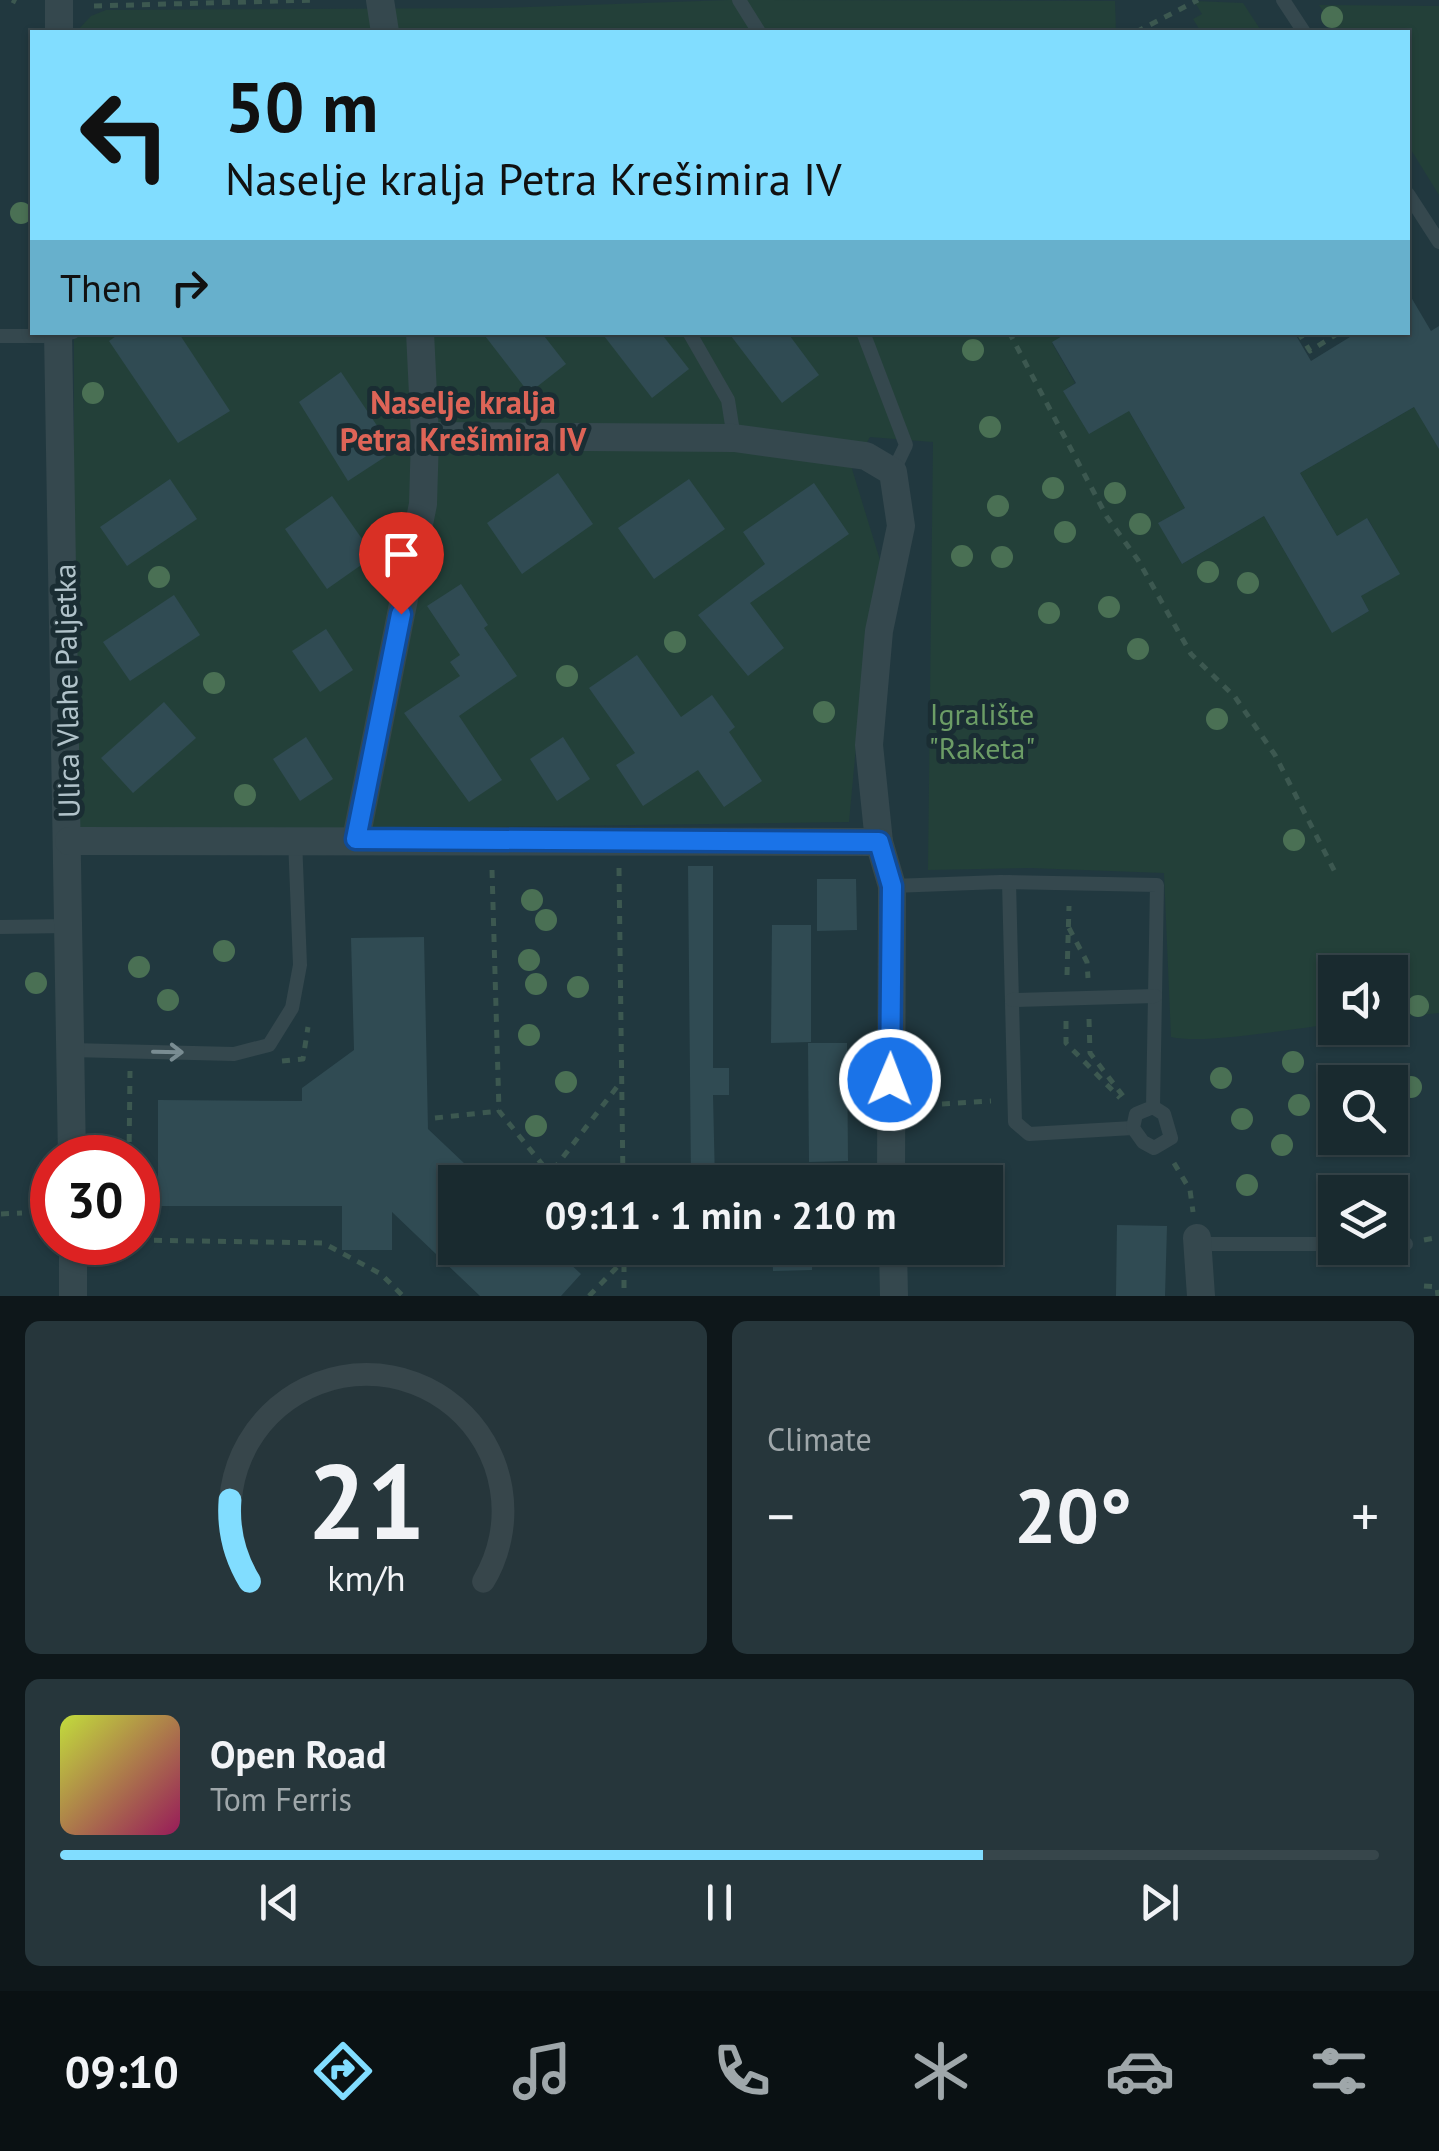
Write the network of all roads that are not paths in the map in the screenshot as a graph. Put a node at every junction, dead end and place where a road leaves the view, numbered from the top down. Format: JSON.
{"nodes":[{"id":1,"x":59,"y":0,"type":"edge"},
{"id":2,"x":380,"y":0,"type":"edge"},
{"id":3,"x":739,"y":0,"type":"edge"},
{"id":4,"x":1283,"y":0,"type":"edge"},
{"id":5,"x":58,"y":30,"type":"edge"},
{"id":6,"x":384,"y":30,"type":"edge"},
{"id":7,"x":758,"y":30,"type":"edge"},
{"id":8,"x":1303,"y":30,"type":"edge"},
{"id":9,"x":1410,"y":197,"type":"edge"},
{"id":10,"x":1439,"y":242,"type":"edge"},
{"id":11,"x":32,"y":335,"type":"edge"},
{"id":12,"x":63,"y":335,"type":"edge"},
{"id":13,"x":420,"y":335,"type":"edge"},
{"id":14,"x":691,"y":335,"type":"edge"},
{"id":15,"x":863,"y":335,"type":"edge"},
{"id":16,"x":0,"y":336,"type":"edge"},
{"id":17,"x":425,"y":436,"type":"junction"},
{"id":18,"x":734,"y":438,"type":"junction"},
{"id":19,"x":893,"y":472,"type":"junction"},
{"id":20,"x":295,"y":839,"type":"junction"},
{"id":21,"x":356,"y":839,"type":"junction"},
{"id":22,"x":69,"y":841,"type":"junction"},
{"id":23,"x":879,"y":842,"type":"junction"},
{"id":24,"x":1009,"y":882,"type":"junction"},
{"id":25,"x":892,"y":886,"type":"junction"},
{"id":26,"x":70,"y":926,"type":"junction"},
{"id":27,"x":0,"y":927,"type":"edge"},
{"id":28,"x":1155,"y":996,"type":"junction"},
{"id":29,"x":1012,"y":1000,"type":"junction"},
{"id":30,"x":71,"y":1050,"type":"junction"},
{"id":31,"x":1154,"y":1107,"type":"junction"},
{"id":32,"x":1133,"y":1128,"type":"junction"},
{"id":33,"x":72,"y":1135,"type":"edge"},
{"id":34,"x":891,"y":1165,"type":"edge"},
{"id":35,"x":1197,"y":1241,"type":"joint"},
{"id":36,"x":1318,"y":1244,"type":"edge"},
{"id":37,"x":73,"y":1265,"type":"edge"},
{"id":38,"x":893,"y":1265,"type":"edge"},
{"id":39,"x":73,"y":1296,"type":"edge"},
{"id":40,"x":894,"y":1296,"type":"edge"},
{"id":41,"x":1201,"y":1296,"type":"edge"}],
"edges":[{"from":1,"to":5,"type":"street"},
{"from":2,"to":6,"type":"street"},
{"from":3,"to":7,"type":"lane"},
{"from":4,"to":8,"type":"lane"},
{"from":9,"to":10,"type":"lane"},
{"from":11,"to":16,"type":"lane"},
{"from":12,"to":22,"type":"street","name":"Ulica Vlahe Paljetka"},
{"from":13,"to":17,"type":"street"},
{"from":14,"to":18,"type":"lane"},
{"from":15,"to":19,"type":"lane"},
{"from":17,"to":18,"type":"street"},
{"from":17,"to":21,"type":"street"},
{"from":18,"to":19,"type":"street"},
{"from":19,"to":23,"type":"street"},
{"from":20,"to":21,"type":"street"},
{"from":20,"to":22,"type":"street"},
{"from":30,"to":20,"type":"lane","one_way":true},
{"from":21,"to":23,"type":"street"},
{"from":22,"to":26,"type":"street","name":"Ulica Vlahe Paljetka"},
{"from":23,"to":25,"type":"street"},
{"from":24,"to":25,"type":"lane"},
{"from":24,"to":28,"type":"lane"},
{"from":24,"to":29,"type":"lane"},
{"from":25,"to":34,"type":"street"},
{"from":26,"to":27,"type":"lane"},
{"from":26,"to":30,"type":"street","name":"Ulica Vlahe Paljetka"},
{"from":28,"to":29,"type":"lane"},
{"from":28,"to":31,"type":"lane"},
{"from":29,"to":32,"type":"lane"},
{"from":30,"to":33,"type":"street","name":"Ulica Vlahe Paljetka"},
{"from":31,"to":32,"type":"lane"},
{"from":31,"to":32,"type":"lane"},
{"from":35,"to":36,"type":"lane"},
{"from":35,"to":41,"type":"street"},
{"from":37,"to":39,"type":"street"},
{"from":38,"to":40,"type":"street"}]}
